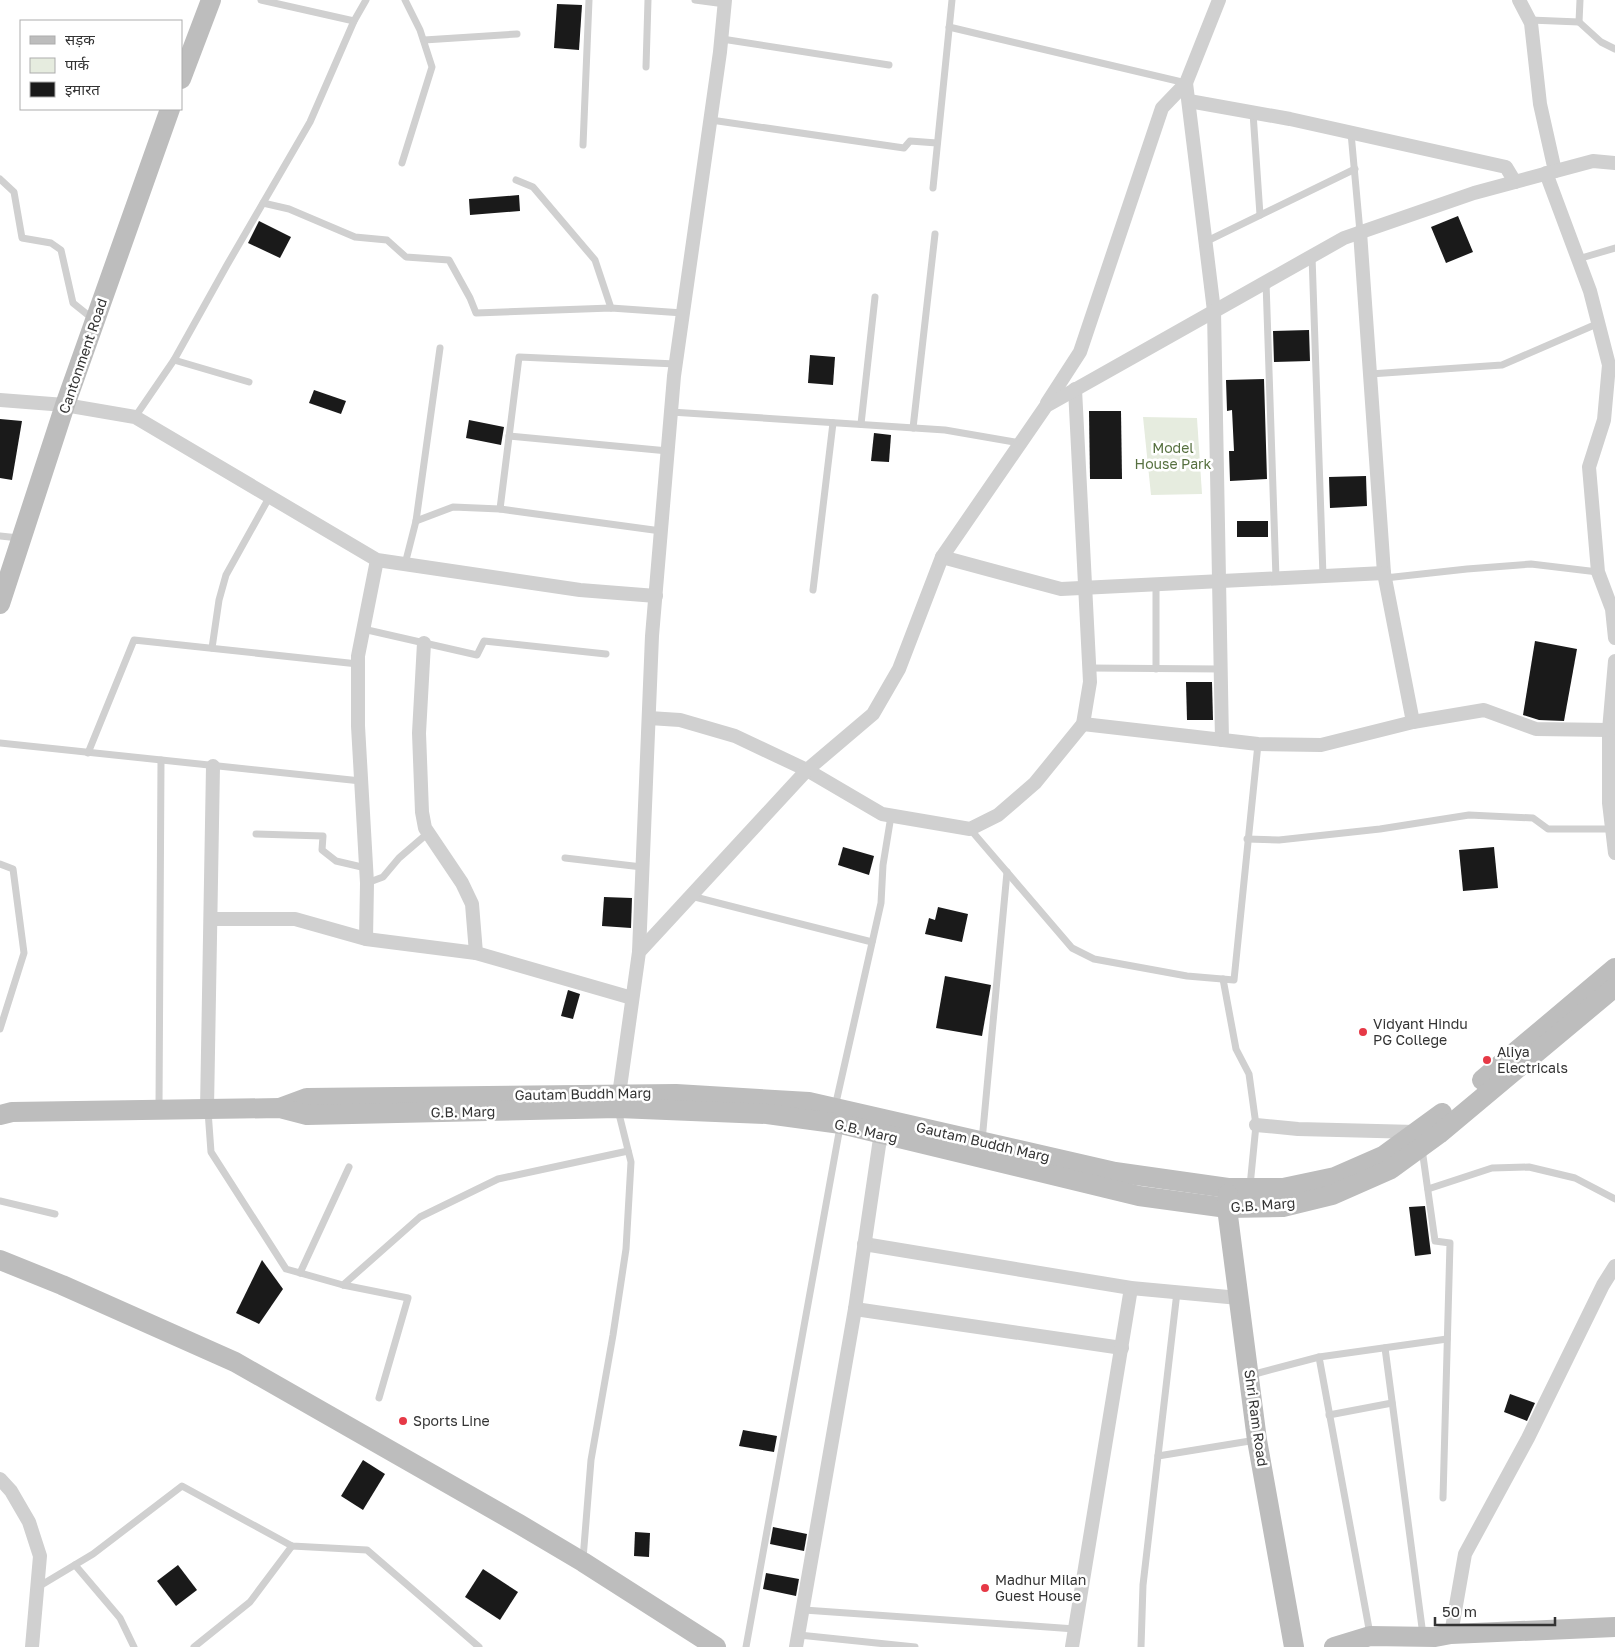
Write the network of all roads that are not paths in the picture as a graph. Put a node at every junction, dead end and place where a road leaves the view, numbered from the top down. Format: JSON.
{"nodes":[{"id":1,"x":211,"y":0,"type":"edge"},
{"id":2,"x":261,"y":0,"type":"edge"},
{"id":3,"x":366,"y":0,"type":"edge"},
{"id":4,"x":405,"y":0,"type":"edge"},
{"id":5,"x":589,"y":0,"type":"edge"},
{"id":6,"x":648,"y":0,"type":"edge"},
{"id":7,"x":695,"y":0,"type":"edge"},
{"id":8,"x":952,"y":0,"type":"edge"},
{"id":9,"x":1219,"y":0,"type":"edge"},
{"id":10,"x":1520,"y":0,"type":"edge"},
{"id":11,"x":1580,"y":0,"type":"edge"},
{"id":12,"x":725,"y":2,"type":"edge"},
{"id":13,"x":1530,"y":20,"type":"junction"},
{"id":14,"x":354,"y":21,"type":"junction"},
{"id":15,"x":1579,"y":22,"type":"junction"},
{"id":16,"x":950,"y":27,"type":"junction"},
{"id":17,"x":518,"y":34,"type":"dead end"},
{"id":18,"x":722,"y":39,"type":"junction"},
{"id":19,"x":424,"y":40,"type":"junction"},
{"id":20,"x":1615,"y":49,"type":"edge"},
{"id":21,"x":889,"y":65,"type":"dead end"},
{"id":22,"x":646,"y":67,"type":"dead end"},
{"id":23,"x":182,"y":77,"type":"edge"},
{"id":24,"x":1186,"y":83,"type":"junction"},
{"id":25,"x":1188,"y":101,"type":"junction"},
{"id":26,"x":170,"y":110,"type":"edge"},
{"id":27,"x":1252,"y":113,"type":"junction"},
{"id":28,"x":711,"y":120,"type":"junction"},
{"id":29,"x":1351,"y":133,"type":"junction"},
{"id":30,"x":937,"y":144,"type":"junction"},
{"id":31,"x":583,"y":145,"type":"dead end"},
{"id":32,"x":402,"y":163,"type":"dead end"},
{"id":33,"x":1615,"y":163,"type":"edge"},
{"id":34,"x":1354,"y":169,"type":"junction"},
{"id":35,"x":1551,"y":172,"type":"junction"},
{"id":36,"x":0,"y":179,"type":"edge"},
{"id":37,"x":516,"y":180,"type":"dead end"},
{"id":38,"x":1515,"y":182,"type":"junction"},
{"id":39,"x":933,"y":188,"type":"dead end"},
{"id":40,"x":263,"y":203,"type":"junction"},
{"id":41,"x":1260,"y":215,"type":"junction"},
{"id":42,"x":1360,"y":232,"type":"junction"},
{"id":43,"x":935,"y":234,"type":"dead end"},
{"id":44,"x":1205,"y":242,"type":"junction"},
{"id":45,"x":1615,"y":248,"type":"edge"},
{"id":46,"x":1312,"y":256,"type":"junction"},
{"id":47,"x":1578,"y":259,"type":"junction"},
{"id":48,"x":1266,"y":282,"type":"junction"},
{"id":49,"x":875,"y":297,"type":"dead end"},
{"id":50,"x":612,"y":308,"type":"junction"},
{"id":51,"x":1214,"y":311,"type":"junction"},
{"id":52,"x":683,"y":312,"type":"junction"},
{"id":53,"x":95,"y":321,"type":"junction"},
{"id":54,"x":1598,"y":323,"type":"junction"},
{"id":55,"x":440,"y":348,"type":"dead end"},
{"id":56,"x":174,"y":360,"type":"junction"},
{"id":57,"x":676,"y":364,"type":"junction"},
{"id":58,"x":1370,"y":374,"type":"junction"},
{"id":59,"x":248,"y":382,"type":"dead end"},
{"id":60,"x":1075,"y":389,"type":"junction"},
{"id":61,"x":0,"y":400,"type":"edge"},
{"id":62,"x":65,"y":405,"type":"junction"},
{"id":63,"x":1046,"y":406,"type":"junction"},
{"id":64,"x":671,"y":412,"type":"junction"},
{"id":65,"x":135,"y":417,"type":"junction"},
{"id":66,"x":832,"y":423,"type":"junction"},
{"id":67,"x":862,"y":424,"type":"junction"},
{"id":68,"x":913,"y":428,"type":"junction"},
{"id":69,"x":509,"y":436,"type":"junction"},
{"id":70,"x":1020,"y":442,"type":"junction"},
{"id":71,"x":668,"y":451,"type":"junction"},
{"id":72,"x":270,"y":496,"type":"junction"},
{"id":73,"x":500,"y":509,"type":"junction"},
{"id":74,"x":416,"y":521,"type":"junction"},
{"id":75,"x":661,"y":531,"type":"junction"},
{"id":76,"x":0,"y":536,"type":"edge"},
{"id":77,"x":21,"y":538,"type":"junction"},
{"id":78,"x":942,"y":557,"type":"junction"},
{"id":79,"x":377,"y":560,"type":"junction"},
{"id":80,"x":405,"y":564,"type":"junction"},
{"id":81,"x":1598,"y":572,"type":"junction"},
{"id":82,"x":1385,"y":575,"type":"junction"},
{"id":83,"x":1323,"y":576,"type":"junction"},
{"id":84,"x":1276,"y":578,"type":"junction"},
{"id":85,"x":1220,"y":581,"type":"junction"},
{"id":86,"x":1156,"y":584,"type":"junction"},
{"id":87,"x":1085,"y":588,"type":"junction"},
{"id":88,"x":813,"y":590,"type":"dead end"},
{"id":89,"x":656,"y":596,"type":"junction"},
{"id":90,"x":0,"y":604,"type":"edge"},
{"id":91,"x":364,"y":629,"type":"junction"},
{"id":92,"x":1615,"y":638,"type":"edge"},
{"id":93,"x":424,"y":642,"type":"junction"},
{"id":94,"x":212,"y":648,"type":"junction"},
{"id":95,"x":606,"y":654,"type":"dead end"},
{"id":96,"x":1615,"y":661,"type":"edge"},
{"id":97,"x":358,"y":664,"type":"junction"},
{"id":98,"x":1089,"y":668,"type":"junction"},
{"id":99,"x":1156,"y":669,"type":"junction"},
{"id":100,"x":1222,"y":670,"type":"junction"},
{"id":101,"x":649,"y":718,"type":"junction"},
{"id":102,"x":1413,"y":722,"type":"junction"},
{"id":103,"x":1083,"y":724,"type":"junction"},
{"id":104,"x":1609,"y":730,"type":"junction"},
{"id":105,"x":1222,"y":740,"type":"junction"},
{"id":106,"x":0,"y":743,"type":"edge"},
{"id":107,"x":1258,"y":744,"type":"junction"},
{"id":108,"x":88,"y":753,"type":"junction"},
{"id":109,"x":161,"y":760,"type":"junction"},
{"id":110,"x":213,"y":766,"type":"junction"},
{"id":111,"x":807,"y":770,"type":"junction"},
{"id":112,"x":361,"y":782,"type":"junction"},
{"id":113,"x":891,"y":816,"type":"junction"},
{"id":114,"x":970,"y":829,"type":"junction"},
{"id":115,"x":1612,"y":829,"type":"junction"},
{"id":116,"x":428,"y":833,"type":"junction"},
{"id":117,"x":256,"y":834,"type":"dead end"},
{"id":118,"x":1247,"y":839,"type":"junction"},
{"id":119,"x":1615,"y":853,"type":"edge"},
{"id":120,"x":566,"y":858,"type":"dead end"},
{"id":121,"x":0,"y":864,"type":"edge"},
{"id":122,"x":642,"y":867,"type":"junction"},
{"id":123,"x":366,"y":868,"type":"junction"},
{"id":124,"x":1007,"y":872,"type":"junction"},
{"id":125,"x":367,"y":883,"type":"junction"},
{"id":126,"x":690,"y":896,"type":"junction"},
{"id":127,"x":211,"y":919,"type":"junction"},
{"id":128,"x":366,"y":939,"type":"junction"},
{"id":129,"x":872,"y":942,"type":"junction"},
{"id":130,"x":639,"y":952,"type":"junction"},
{"id":131,"x":476,"y":953,"type":"junction"},
{"id":132,"x":1615,"y":968,"type":"edge"},
{"id":133,"x":1223,"y":979,"type":"junction"},
{"id":134,"x":1615,"y":987,"type":"edge"},
{"id":135,"x":632,"y":998,"type":"junction"},
{"id":136,"x":0,"y":1029,"type":"edge"},
{"id":137,"x":619,"y":1101,"type":"junction"},
{"id":138,"x":159,"y":1109,"type":"junction"},
{"id":139,"x":207,"y":1109,"type":"junction"},
{"id":140,"x":0,"y":1115,"type":"edge"},
{"id":141,"x":838,"y":1116,"type":"junction"},
{"id":142,"x":1256,"y":1125,"type":"junction"},
{"id":143,"x":882,"y":1126,"type":"junction"},
{"id":144,"x":1419,"y":1139,"type":"junction"},
{"id":145,"x":982,"y":1141,"type":"junction"},
{"id":146,"x":628,"y":1151,"type":"junction"},
{"id":147,"x":349,"y":1167,"type":"dead end"},
{"id":148,"x":1250,"y":1187,"type":"junction"},
{"id":149,"x":1228,"y":1188,"type":"junction"},
{"id":150,"x":1428,"y":1190,"type":"junction"},
{"id":151,"x":1615,"y":1199,"type":"edge"},
{"id":152,"x":0,"y":1201,"type":"edge"},
{"id":153,"x":1227,"y":1208,"type":"junction"},
{"id":154,"x":55,"y":1214,"type":"dead end"},
{"id":155,"x":864,"y":1244,"type":"junction"},
{"id":156,"x":0,"y":1260,"type":"edge"},
{"id":157,"x":1615,"y":1266,"type":"edge"},
{"id":158,"x":300,"y":1273,"type":"junction"},
{"id":159,"x":343,"y":1285,"type":"junction"},
{"id":160,"x":1131,"y":1288,"type":"junction"},
{"id":161,"x":1178,"y":1291,"type":"junction"},
{"id":162,"x":1239,"y":1298,"type":"junction"},
{"id":163,"x":855,"y":1309,"type":"junction"},
{"id":164,"x":1448,"y":1340,"type":"junction"},
{"id":165,"x":1122,"y":1348,"type":"junction"},
{"id":166,"x":1385,"y":1348,"type":"junction"},
{"id":167,"x":1319,"y":1356,"type":"junction"},
{"id":168,"x":1250,"y":1375,"type":"junction"},
{"id":169,"x":379,"y":1398,"type":"dead end"},
{"id":170,"x":1392,"y":1403,"type":"junction"},
{"id":171,"x":1329,"y":1415,"type":"junction"},
{"id":172,"x":1258,"y":1440,"type":"junction"},
{"id":173,"x":1158,"y":1456,"type":"junction"},
{"id":174,"x":0,"y":1479,"type":"edge"},
{"id":175,"x":1443,"y":1498,"type":"dead end"},
{"id":176,"x":292,"y":1546,"type":"junction"},
{"id":177,"x":583,"y":1562,"type":"junction"},
{"id":178,"x":75,"y":1565,"type":"junction"},
{"id":179,"x":37,"y":1588,"type":"junction"},
{"id":180,"x":804,"y":1610,"type":"junction"},
{"id":181,"x":1615,"y":1627,"type":"edge"},
{"id":182,"x":1075,"y":1629,"type":"junction"},
{"id":183,"x":1451,"y":1634,"type":"junction"},
{"id":184,"x":1370,"y":1636,"type":"junction"},
{"id":185,"x":1424,"y":1637,"type":"junction"},
{"id":186,"x":798,"y":1641,"type":"edge"},
{"id":187,"x":1401,"y":1641,"type":"edge"},
{"id":188,"x":32,"y":1647,"type":"edge"},
{"id":189,"x":134,"y":1647,"type":"edge"},
{"id":190,"x":194,"y":1647,"type":"edge"},
{"id":191,"x":479,"y":1647,"type":"edge"},
{"id":192,"x":716,"y":1647,"type":"edge"},
{"id":193,"x":746,"y":1647,"type":"edge"},
{"id":194,"x":915,"y":1647,"type":"edge"},
{"id":195,"x":1072,"y":1647,"type":"edge"},
{"id":196,"x":1141,"y":1647,"type":"edge"},
{"id":197,"x":1294,"y":1647,"type":"edge"},
{"id":198,"x":1334,"y":1647,"type":"edge"}],
"edges":[{"from":1,"to":23,"type":"street"},
{"from":2,"to":14,"type":"lane"},
{"from":3,"to":14,"type":"lane"},
{"from":4,"to":19,"type":"lane"},
{"from":5,"to":31,"type":"lane"},
{"from":6,"to":22,"type":"lane"},
{"from":7,"to":12,"type":"lane"},
{"from":8,"to":16,"type":"lane"},
{"from":9,"to":24,"type":"street"},
{"from":10,"to":13,"type":"street"},
{"from":11,"to":15,"type":"lane"},
{"from":12,"to":18,"type":"street"},
{"from":13,"to":15,"type":"lane"},
{"from":13,"to":35,"type":"street"},
{"from":14,"to":40,"type":"lane"},
{"from":15,"to":20,"type":"lane"},
{"from":16,"to":24,"type":"lane"},
{"from":16,"to":30,"type":"lane"},
{"from":17,"to":19,"type":"lane"},
{"from":18,"to":21,"type":"lane"},
{"from":18,"to":28,"type":"street"},
{"from":19,"to":32,"type":"lane"},
{"from":24,"to":25,"type":"street"},
{"from":24,"to":63,"type":"street"},
{"from":25,"to":27,"type":"street"},
{"from":25,"to":44,"type":"street"},
{"from":26,"to":53,"type":"street","name":"Cantonment Road"},
{"from":27,"to":29,"type":"street"},
{"from":27,"to":41,"type":"lane"},
{"from":28,"to":30,"type":"lane"},
{"from":28,"to":52,"type":"street"},
{"from":29,"to":34,"type":"lane"},
{"from":29,"to":38,"type":"street"},
{"from":30,"to":39,"type":"lane"},
{"from":33,"to":35,"type":"street"},
{"from":34,"to":41,"type":"lane"},
{"from":34,"to":42,"type":"lane"},
{"from":35,"to":38,"type":"street"},
{"from":35,"to":47,"type":"street"},
{"from":36,"to":53,"type":"lane"},
{"from":37,"to":50,"type":"lane"},
{"from":38,"to":42,"type":"street"},
{"from":40,"to":50,"type":"lane"},
{"from":40,"to":56,"type":"lane"},
{"from":41,"to":44,"type":"lane"},
{"from":42,"to":46,"type":"street"},
{"from":42,"to":58,"type":"street"},
{"from":43,"to":68,"type":"lane"},
{"from":44,"to":51,"type":"street"},
{"from":45,"to":47,"type":"lane"},
{"from":46,"to":48,"type":"street"},
{"from":46,"to":83,"type":"lane"},
{"from":47,"to":54,"type":"street"},
{"from":48,"to":51,"type":"street"},
{"from":48,"to":84,"type":"lane"},
{"from":49,"to":67,"type":"lane"},
{"from":50,"to":52,"type":"lane"},
{"from":51,"to":60,"type":"street"},
{"from":51,"to":85,"type":"street"},
{"from":52,"to":57,"type":"street"},
{"from":53,"to":62,"type":"street","name":"Cantonment Road"},
{"from":54,"to":58,"type":"lane"},
{"from":54,"to":81,"type":"street"},
{"from":55,"to":74,"type":"lane"},
{"from":56,"to":59,"type":"lane"},
{"from":56,"to":65,"type":"lane"},
{"from":57,"to":64,"type":"street"},
{"from":57,"to":69,"type":"lane"},
{"from":58,"to":82,"type":"street"},
{"from":60,"to":63,"type":"street"},
{"from":60,"to":87,"type":"street"},
{"from":61,"to":62,"type":"street"},
{"from":62,"to":65,"type":"street"},
{"from":62,"to":77,"type":"street","name":"Cantonment Road"},
{"from":63,"to":70,"type":"street"},
{"from":64,"to":66,"type":"lane"},
{"from":64,"to":71,"type":"street"},
{"from":65,"to":72,"type":"street"},
{"from":66,"to":67,"type":"lane"},
{"from":66,"to":88,"type":"lane"},
{"from":67,"to":68,"type":"lane"},
{"from":68,"to":70,"type":"lane"},
{"from":69,"to":71,"type":"lane"},
{"from":69,"to":73,"type":"lane"},
{"from":70,"to":78,"type":"street"},
{"from":71,"to":75,"type":"street"},
{"from":72,"to":79,"type":"street"},
{"from":72,"to":94,"type":"lane"},
{"from":73,"to":74,"type":"lane"},
{"from":73,"to":75,"type":"lane"},
{"from":74,"to":80,"type":"lane"},
{"from":75,"to":89,"type":"street"},
{"from":76,"to":77,"type":"lane"},
{"from":77,"to":90,"type":"street","name":"Cantonment Road"},
{"from":78,"to":87,"type":"street"},
{"from":78,"to":111,"type":"street"},
{"from":79,"to":80,"type":"street"},
{"from":79,"to":91,"type":"street"},
{"from":80,"to":89,"type":"street"},
{"from":81,"to":82,"type":"lane"},
{"from":81,"to":92,"type":"street"},
{"from":82,"to":83,"type":"street"},
{"from":82,"to":102,"type":"street"},
{"from":83,"to":84,"type":"street"},
{"from":84,"to":85,"type":"street"},
{"from":85,"to":86,"type":"street"},
{"from":85,"to":100,"type":"street"},
{"from":86,"to":87,"type":"street"},
{"from":86,"to":99,"type":"lane"},
{"from":87,"to":98,"type":"street"},
{"from":89,"to":101,"type":"street"},
{"from":91,"to":93,"type":"lane"},
{"from":91,"to":97,"type":"street"},
{"from":93,"to":95,"type":"lane"},
{"from":93,"to":116,"type":"street"},
{"from":94,"to":97,"type":"lane"},
{"from":94,"to":108,"type":"lane"},
{"from":96,"to":104,"type":"street"},
{"from":97,"to":112,"type":"street"},
{"from":98,"to":99,"type":"lane"},
{"from":98,"to":103,"type":"street"},
{"from":99,"to":100,"type":"lane"},
{"from":100,"to":105,"type":"street"},
{"from":101,"to":111,"type":"street"},
{"from":101,"to":122,"type":"street"},
{"from":102,"to":104,"type":"street"},
{"from":102,"to":107,"type":"street"},
{"from":103,"to":105,"type":"street"},
{"from":103,"to":114,"type":"street"},
{"from":104,"to":115,"type":"street"},
{"from":105,"to":107,"type":"street"},
{"from":106,"to":108,"type":"lane"},
{"from":107,"to":118,"type":"lane"},
{"from":108,"to":109,"type":"lane"},
{"from":109,"to":110,"type":"lane"},
{"from":109,"to":138,"type":"lane"},
{"from":110,"to":112,"type":"lane"},
{"from":110,"to":127,"type":"street"},
{"from":111,"to":113,"type":"street"},
{"from":111,"to":126,"type":"street"},
{"from":112,"to":123,"type":"street"},
{"from":113,"to":114,"type":"street"},
{"from":113,"to":129,"type":"lane"},
{"from":114,"to":124,"type":"lane"},
{"from":115,"to":118,"type":"lane"},
{"from":115,"to":119,"type":"street"},
{"from":116,"to":125,"type":"lane"},
{"from":116,"to":131,"type":"street"},
{"from":117,"to":123,"type":"lane"},
{"from":118,"to":133,"type":"lane"},
{"from":120,"to":122,"type":"lane"},
{"from":121,"to":136,"type":"lane"},
{"from":122,"to":130,"type":"street"},
{"from":123,"to":125,"type":"street"},
{"from":124,"to":133,"type":"lane"},
{"from":124,"to":145,"type":"lane"},
{"from":125,"to":128,"type":"street"},
{"from":126,"to":129,"type":"lane"},
{"from":126,"to":130,"type":"street"},
{"from":127,"to":128,"type":"street"},
{"from":127,"to":139,"type":"street"},
{"from":128,"to":131,"type":"street"},
{"from":129,"to":141,"type":"lane"},
{"from":130,"to":135,"type":"street"},
{"from":131,"to":135,"type":"street"},
{"from":132,"to":144,"type":"street","name":"Gautam Buddh Marg"},
{"from":133,"to":142,"type":"lane"},
{"from":134,"to":144,"type":"street","name":"G.B. Marg"},
{"from":135,"to":137,"type":"street"},
{"from":137,"to":139,"type":"street","name":"G.B. Marg"},
{"from":137,"to":141,"type":"street","name":"G.B. Marg"},
{"from":137,"to":146,"type":"lane"},
{"from":138,"to":139,"type":"street","name":"G.B. Marg"},
{"from":138,"to":140,"type":"street","name":"G.B. Marg"},
{"from":139,"to":158,"type":"lane"},
{"from":141,"to":143,"type":"street","name":"G.B. Marg"},
{"from":141,"to":193,"type":"lane"},
{"from":142,"to":144,"type":"street"},
{"from":142,"to":148,"type":"lane"},
{"from":143,"to":145,"type":"street","name":"Gautam Buddh Marg"},
{"from":143,"to":153,"type":"street","name":"G.B. Marg"},
{"from":143,"to":155,"type":"street"},
{"from":144,"to":148,"type":"street","name":"Gautam Buddh Marg"},
{"from":144,"to":150,"type":"lane"},
{"from":144,"to":153,"type":"street","name":"G.B. Marg"},
{"from":145,"to":149,"type":"street","name":"Gautam Buddh Marg"},
{"from":146,"to":159,"type":"lane"},
{"from":146,"to":177,"type":"lane"},
{"from":147,"to":158,"type":"lane"},
{"from":148,"to":149,"type":"street","name":"Gautam Buddh Marg"},
{"from":149,"to":153,"type":"street","name":"Shri Ram Road"},
{"from":150,"to":151,"type":"lane"},
{"from":150,"to":164,"type":"lane"},
{"from":152,"to":154,"type":"lane"},
{"from":153,"to":162,"type":"street","name":"Shri Ram Road"},
{"from":155,"to":160,"type":"street"},
{"from":155,"to":163,"type":"street"},
{"from":156,"to":177,"type":"street"},
{"from":157,"to":183,"type":"street"},
{"from":158,"to":159,"type":"lane"},
{"from":159,"to":169,"type":"lane"},
{"from":160,"to":161,"type":"street"},
{"from":160,"to":165,"type":"street"},
{"from":161,"to":162,"type":"street"},
{"from":161,"to":173,"type":"lane"},
{"from":162,"to":168,"type":"street","name":"Shri Ram Road"},
{"from":163,"to":165,"type":"street"},
{"from":163,"to":180,"type":"street"},
{"from":164,"to":166,"type":"lane"},
{"from":164,"to":175,"type":"lane"},
{"from":165,"to":182,"type":"street"},
{"from":166,"to":167,"type":"lane"},
{"from":166,"to":170,"type":"lane"},
{"from":167,"to":168,"type":"lane"},
{"from":167,"to":171,"type":"lane"},
{"from":168,"to":172,"type":"street","name":"Shri Ram Road"},
{"from":170,"to":171,"type":"lane"},
{"from":170,"to":185,"type":"lane"},
{"from":171,"to":184,"type":"lane"},
{"from":172,"to":173,"type":"lane"},
{"from":172,"to":197,"type":"street","name":"Shri Ram Road"},
{"from":173,"to":196,"type":"lane"},
{"from":174,"to":179,"type":"street"},
{"from":176,"to":178,"type":"lane"},
{"from":176,"to":190,"type":"lane"},
{"from":176,"to":191,"type":"lane"},
{"from":177,"to":192,"type":"street"},
{"from":178,"to":179,"type":"lane"},
{"from":178,"to":189,"type":"lane"},
{"from":179,"to":188,"type":"street"},
{"from":180,"to":182,"type":"lane"},
{"from":180,"to":186,"type":"street"},
{"from":181,"to":183,"type":"street"},
{"from":182,"to":195,"type":"street"},
{"from":183,"to":185,"type":"street"},
{"from":184,"to":187,"type":"street"},
{"from":184,"to":198,"type":"street"},
{"from":185,"to":187,"type":"street"},
{"from":186,"to":194,"type":"lane"}]}
